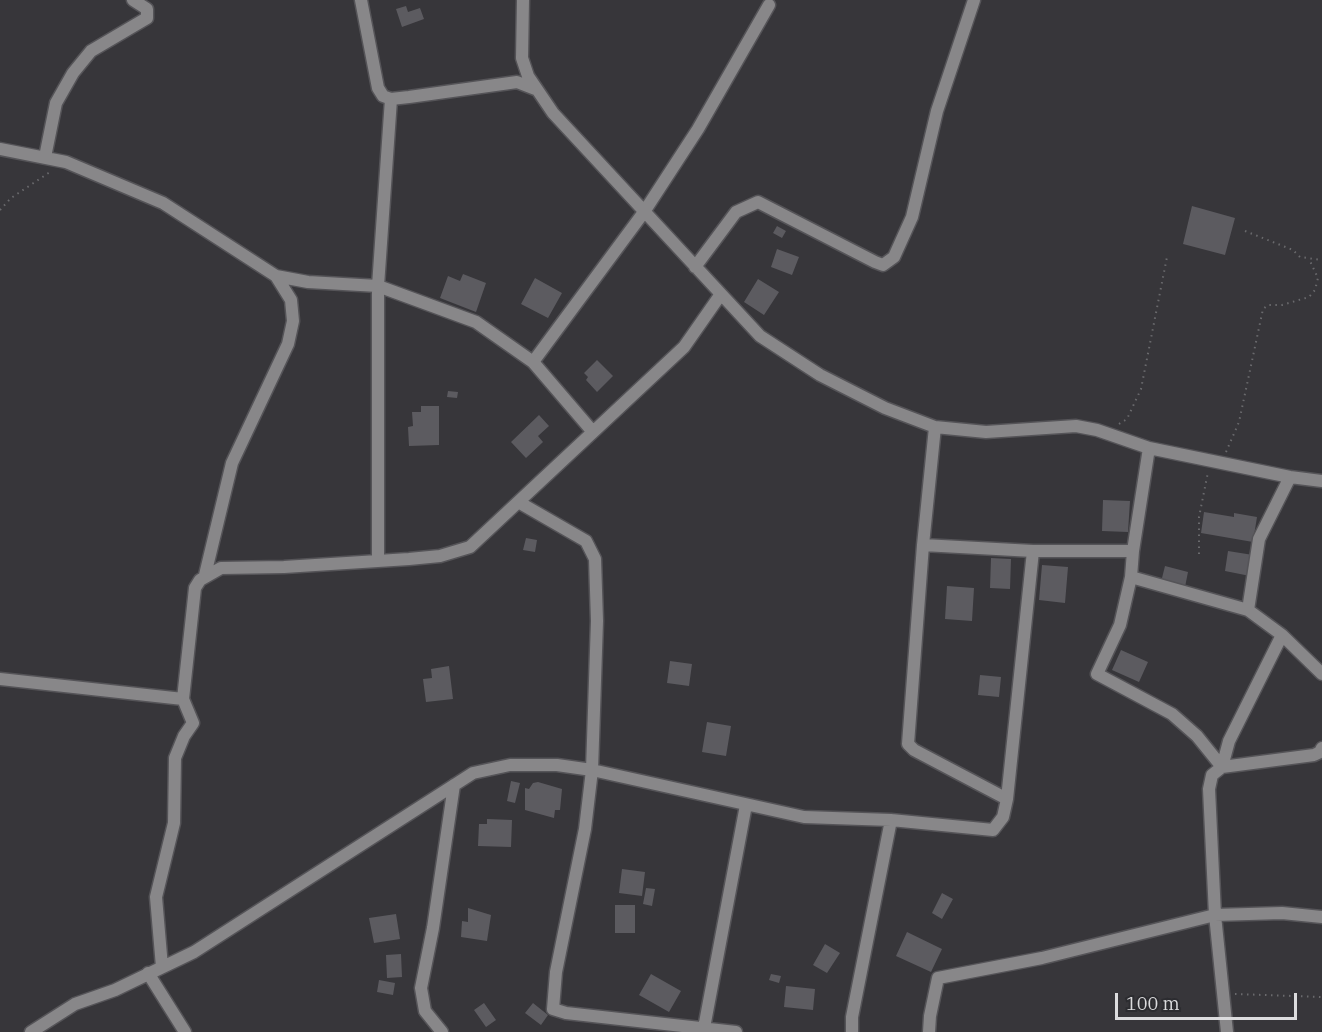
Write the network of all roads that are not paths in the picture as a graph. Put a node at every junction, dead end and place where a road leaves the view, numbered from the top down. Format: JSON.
{"nodes":[{"id":1,"x":133,"y":0,"type":"edge"},
{"id":2,"x":361,"y":0,"type":"edge"},
{"id":3,"x":523,"y":0,"type":"edge"},
{"id":4,"x":974,"y":0,"type":"edge"},
{"id":5,"x":769,"y":5,"type":"dead end"},
{"id":6,"x":536,"y":89,"type":"junction"},
{"id":7,"x":391,"y":99,"type":"junction"},
{"id":8,"x":0,"y":149,"type":"edge"},
{"id":9,"x":45,"y":157,"type":"junction"},
{"id":10,"x":645,"y":212,"type":"junction"},
{"id":11,"x":694,"y":267,"type":"junction"},
{"id":12,"x":276,"y":276,"type":"junction"},
{"id":13,"x":378,"y":286,"type":"junction"},
{"id":14,"x":721,"y":294,"type":"junction"},
{"id":15,"x":533,"y":362,"type":"junction"},
{"id":16,"x":935,"y":427,"type":"junction"},
{"id":17,"x":593,"y":432,"type":"junction"},
{"id":18,"x":1149,"y":448,"type":"junction"},
{"id":19,"x":1290,"y":477,"type":"junction"},
{"id":20,"x":1322,"y":481,"type":"edge"},
{"id":21,"x":520,"y":503,"type":"junction"},
{"id":22,"x":923,"y":545,"type":"junction"},
{"id":23,"x":1033,"y":551,"type":"junction"},
{"id":24,"x":1132,"y":551,"type":"junction"},
{"id":25,"x":378,"y":560,"type":"junction"},
{"id":26,"x":205,"y":575,"type":"junction"},
{"id":27,"x":1131,"y":577,"type":"junction"},
{"id":28,"x":1248,"y":610,"type":"junction"},
{"id":29,"x":1282,"y":635,"type":"junction"},
{"id":30,"x":1322,"y":674,"type":"edge"},
{"id":31,"x":0,"y":679,"type":"edge"},
{"id":32,"x":183,"y":699,"type":"junction"},
{"id":33,"x":1322,"y":748,"type":"edge"},
{"id":34,"x":1222,"y":768,"type":"junction"},
{"id":35,"x":592,"y":770,"type":"junction"},
{"id":36,"x":454,"y":785,"type":"junction"},
{"id":37,"x":1007,"y":799,"type":"junction"},
{"id":38,"x":746,"y":805,"type":"junction"},
{"id":39,"x":891,"y":820,"type":"junction"},
{"id":40,"x":1215,"y":915,"type":"junction"},
{"id":41,"x":1322,"y":917,"type":"edge"},
{"id":42,"x":162,"y":967,"type":"junction"},
{"id":43,"x":148,"y":973,"type":"junction"},
{"id":44,"x":704,"y":1028,"type":"junction"},
{"id":45,"x":32,"y":1032,"type":"edge"},
{"id":46,"x":184,"y":1032,"type":"edge"},
{"id":47,"x":442,"y":1032,"type":"edge"},
{"id":48,"x":736,"y":1032,"type":"edge"},
{"id":49,"x":852,"y":1032,"type":"edge"},
{"id":50,"x":929,"y":1032,"type":"edge"},
{"id":51,"x":1227,"y":1032,"type":"edge"}],
"edges":[{"from":1,"to":9,"type":"street"},
{"from":2,"to":7,"type":"street"},
{"from":3,"to":6,"type":"street"},
{"from":4,"to":11,"type":"street"},
{"from":5,"to":10,"type":"street"},
{"from":6,"to":7,"type":"street"},
{"from":6,"to":10,"type":"street"},
{"from":7,"to":13,"type":"street"},
{"from":8,"to":9,"type":"street"},
{"from":9,"to":12,"type":"street"},
{"from":10,"to":11,"type":"street"},
{"from":10,"to":15,"type":"street"},
{"from":11,"to":14,"type":"street"},
{"from":12,"to":13,"type":"street"},
{"from":12,"to":26,"type":"street"},
{"from":13,"to":15,"type":"street"},
{"from":13,"to":25,"type":"street"},
{"from":14,"to":16,"type":"street"},
{"from":14,"to":17,"type":"street"},
{"from":15,"to":17,"type":"street"},
{"from":16,"to":18,"type":"street"},
{"from":16,"to":22,"type":"street"},
{"from":17,"to":21,"type":"street"},
{"from":18,"to":19,"type":"street"},
{"from":18,"to":24,"type":"street"},
{"from":19,"to":20,"type":"street"},
{"from":19,"to":28,"type":"street"},
{"from":21,"to":25,"type":"street"},
{"from":21,"to":35,"type":"street"},
{"from":22,"to":23,"type":"street"},
{"from":22,"to":37,"type":"street"},
{"from":23,"to":24,"type":"street"},
{"from":23,"to":37,"type":"street"},
{"from":24,"to":27,"type":"street"},
{"from":25,"to":26,"type":"street"},
{"from":26,"to":32,"type":"street"},
{"from":27,"to":28,"type":"street"},
{"from":27,"to":34,"type":"street"},
{"from":28,"to":29,"type":"street"},
{"from":29,"to":30,"type":"street"},
{"from":29,"to":34,"type":"street"},
{"from":31,"to":32,"type":"street"},
{"from":32,"to":42,"type":"street"},
{"from":33,"to":34,"type":"street"},
{"from":34,"to":40,"type":"street"},
{"from":35,"to":36,"type":"street"},
{"from":35,"to":38,"type":"street"},
{"from":35,"to":44,"type":"street"},
{"from":36,"to":42,"type":"street"},
{"from":36,"to":47,"type":"street"},
{"from":37,"to":39,"type":"street"},
{"from":38,"to":39,"type":"street"},
{"from":38,"to":44,"type":"street"},
{"from":39,"to":49,"type":"street"},
{"from":40,"to":41,"type":"street"},
{"from":40,"to":50,"type":"street"},
{"from":40,"to":51,"type":"street"},
{"from":42,"to":43,"type":"street"},
{"from":43,"to":45,"type":"street"},
{"from":43,"to":46,"type":"street"},
{"from":44,"to":48,"type":"street"}]}
